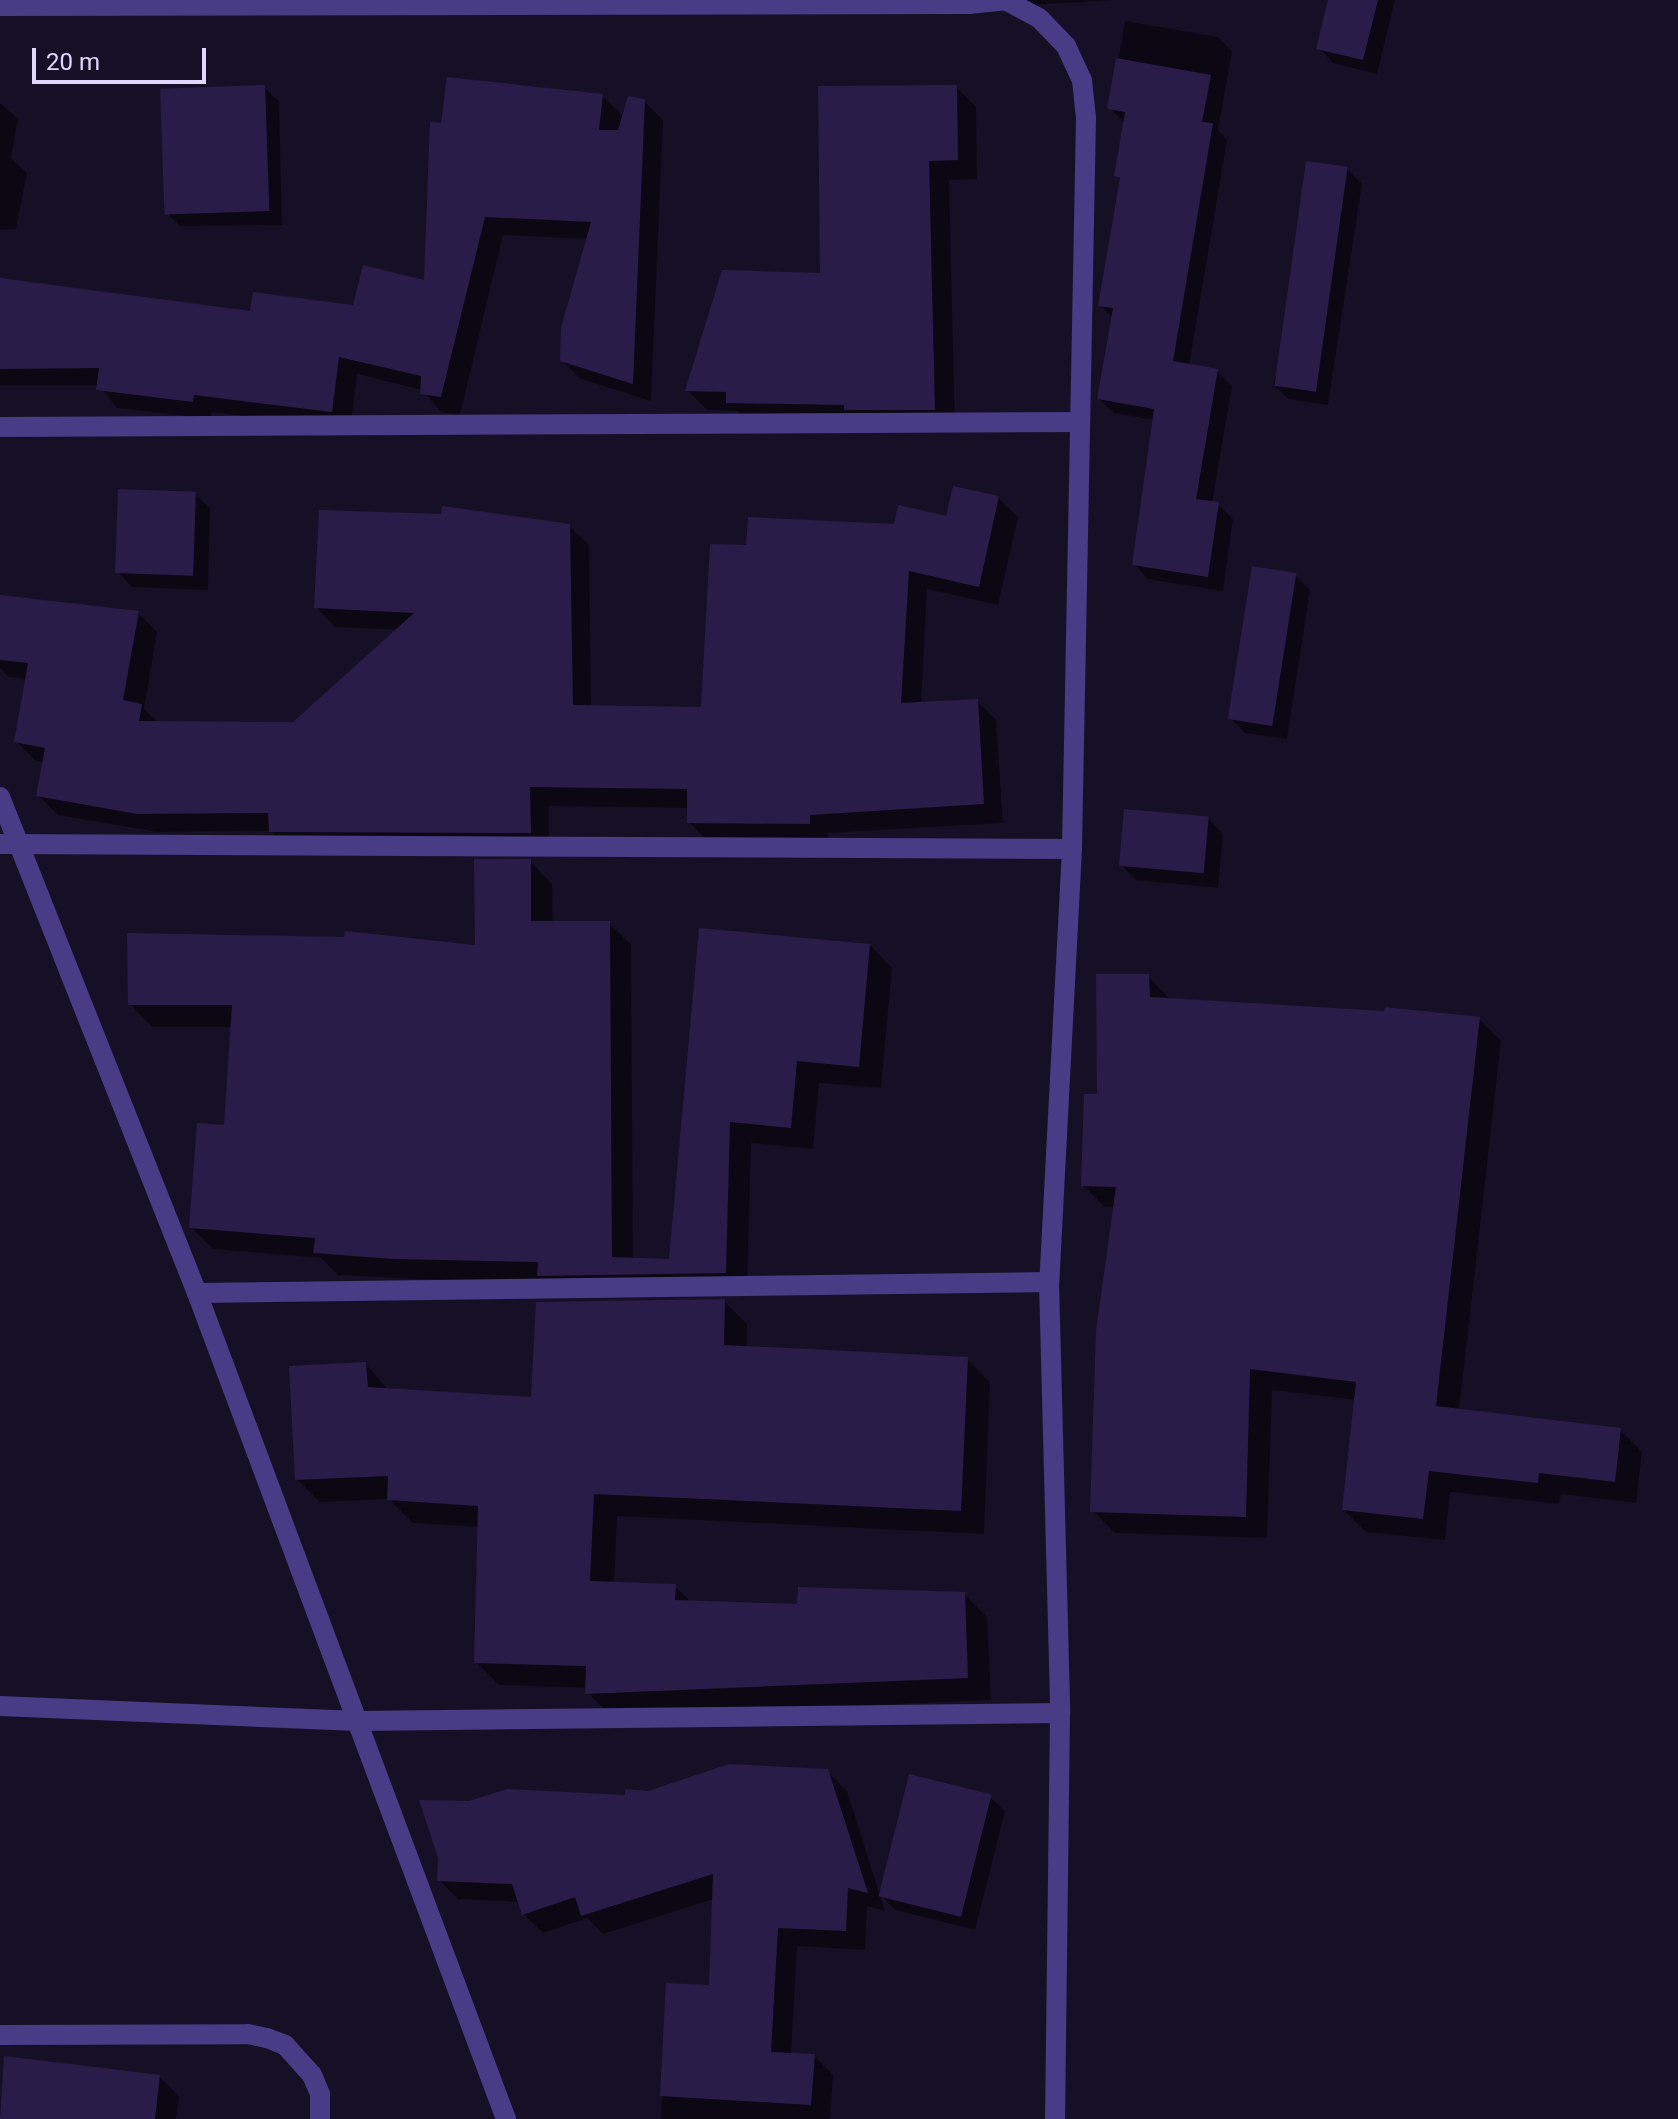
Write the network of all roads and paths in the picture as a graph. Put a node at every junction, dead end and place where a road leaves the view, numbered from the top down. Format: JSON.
{"nodes":[{"id":1,"x":0,"y":6,"type":"edge"},
{"id":2,"x":1080,"y":422,"type":"junction"},
{"id":3,"x":0,"y":427,"type":"edge"},
{"id":4,"x":0,"y":797,"type":"edge"},
{"id":5,"x":9,"y":844,"type":"edge"},
{"id":6,"x":1072,"y":849,"type":"junction"},
{"id":7,"x":1049,"y":1282,"type":"junction"},
{"id":8,"x":197,"y":1293,"type":"junction"},
{"id":9,"x":0,"y":1706,"type":"edge"},
{"id":10,"x":1060,"y":1713,"type":"junction"},
{"id":11,"x":358,"y":1721,"type":"junction"},
{"id":12,"x":0,"y":2035,"type":"edge"},
{"id":13,"x":320,"y":2119,"type":"edge"},
{"id":14,"x":506,"y":2119,"type":"edge"},
{"id":15,"x":1055,"y":2119,"type":"edge"}],
"edges":[{"from":1,"to":2,"type":"street"},
{"from":2,"to":3,"type":"street"},
{"from":2,"to":6,"type":"street"},
{"from":4,"to":5,"type":"street"},
{"from":5,"to":6,"type":"street"},
{"from":5,"to":8,"type":"street"},
{"from":6,"to":7,"type":"street"},
{"from":7,"to":8,"type":"street"},
{"from":7,"to":10,"type":"street"},
{"from":8,"to":11,"type":"street"},
{"from":9,"to":11,"type":"street"},
{"from":10,"to":11,"type":"street"},
{"from":10,"to":15,"type":"street"},
{"from":11,"to":14,"type":"street"},
{"from":12,"to":13,"type":"street"}]}
